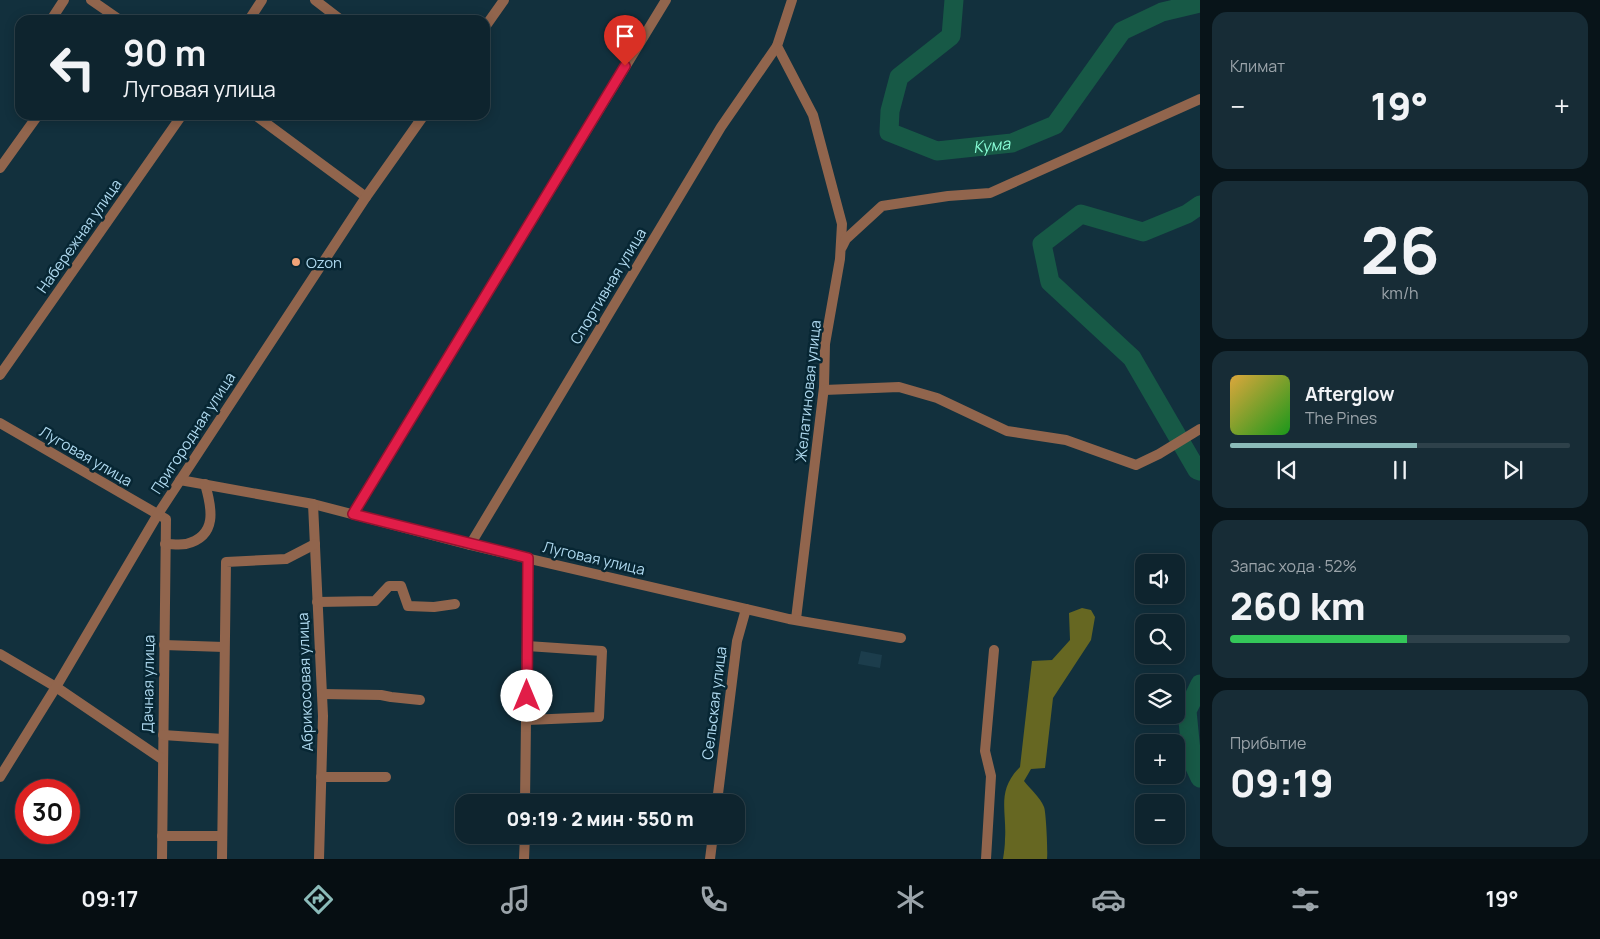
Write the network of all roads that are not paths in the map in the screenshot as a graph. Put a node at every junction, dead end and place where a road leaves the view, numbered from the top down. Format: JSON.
{"nodes":[{"id":1,"x":64,"y":0,"type":"edge"},
{"id":2,"x":91,"y":0,"type":"edge"},
{"id":3,"x":262,"y":0,"type":"edge"},
{"id":4,"x":315,"y":0,"type":"edge"},
{"id":5,"x":504,"y":0,"type":"edge"},
{"id":6,"x":666,"y":0,"type":"edge"},
{"id":7,"x":792,"y":0,"type":"edge"},
{"id":8,"x":54,"y":15,"type":"edge"},
{"id":9,"x":113,"y":15,"type":"edge"},
{"id":10,"x":252,"y":15,"type":"edge"},
{"id":11,"x":334,"y":15,"type":"edge"},
{"id":12,"x":490,"y":20,"type":"edge"},
{"id":13,"x":777,"y":46,"type":"junction"},
{"id":14,"x":1200,"y":99,"type":"edge"},
{"id":15,"x":34,"y":120,"type":"edge"},
{"id":16,"x":178,"y":120,"type":"edge"},
{"id":17,"x":262,"y":120,"type":"edge"},
{"id":18,"x":420,"y":120,"type":"edge"},
{"id":19,"x":0,"y":168,"type":"edge"},
{"id":20,"x":366,"y":197,"type":"junction"},
{"id":21,"x":840,"y":250,"type":"junction"},
{"id":22,"x":0,"y":375,"type":"edge"},
{"id":23,"x":824,"y":390,"type":"junction"},
{"id":24,"x":0,"y":423,"type":"edge"},
{"id":25,"x":1200,"y":429,"type":"edge"},
{"id":26,"x":180,"y":480,"type":"junction"},
{"id":27,"x":205,"y":484,"type":"junction"},
{"id":28,"x":313,"y":504,"type":"junction"},
{"id":29,"x":158,"y":514,"type":"junction"},
{"id":30,"x":353,"y":514,"type":"junction"},
{"id":31,"x":165,"y":544,"type":"junction"},
{"id":32,"x":315,"y":544,"type":"junction"},
{"id":33,"x":470,"y":545,"type":"junction"},
{"id":34,"x":528,"y":558,"type":"junction"},
{"id":35,"x":317,"y":602,"type":"junction"},
{"id":36,"x":455,"y":604,"type":"dead end"},
{"id":37,"x":746,"y":609,"type":"junction"},
{"id":38,"x":796,"y":619,"type":"junction"},
{"id":39,"x":901,"y":638,"type":"dead end"},
{"id":40,"x":164,"y":645,"type":"junction"},
{"id":41,"x":528,"y":646,"type":"junction"},
{"id":42,"x":224,"y":647,"type":"junction"},
{"id":43,"x":994,"y":650,"type":"dead end"},
{"id":44,"x":0,"y":654,"type":"edge"},
{"id":45,"x":56,"y":687,"type":"junction"},
{"id":46,"x":322,"y":694,"type":"junction"},
{"id":47,"x":420,"y":700,"type":"dead end"},
{"id":48,"x":527,"y":720,"type":"junction"},
{"id":49,"x":163,"y":735,"type":"junction"},
{"id":50,"x":223,"y":738,"type":"junction"},
{"id":51,"x":162,"y":759,"type":"junction"},
{"id":52,"x":0,"y":776,"type":"edge"},
{"id":53,"x":321,"y":777,"type":"junction"},
{"id":54,"x":386,"y":777,"type":"dead end"},
{"id":55,"x":525,"y":794,"type":"edge"},
{"id":56,"x":718,"y":794,"type":"edge"},
{"id":57,"x":162,"y":836,"type":"junction"},
{"id":58,"x":222,"y":836,"type":"junction"},
{"id":59,"x":525,"y":844,"type":"edge"},
{"id":60,"x":712,"y":844,"type":"edge"},
{"id":61,"x":162,"y":859,"type":"edge"},
{"id":62,"x":222,"y":859,"type":"edge"},
{"id":63,"x":319,"y":859,"type":"edge"},
{"id":64,"x":524,"y":859,"type":"edge"},
{"id":65,"x":710,"y":859,"type":"edge"},
{"id":66,"x":986,"y":859,"type":"edge"}],
"edges":[{"from":1,"to":8,"type":"street"},
{"from":2,"to":9,"type":"street"},
{"from":3,"to":10,"type":"street"},
{"from":4,"to":11,"type":"street"},
{"from":5,"to":12,"type":"street"},
{"from":6,"to":30,"type":"street"},
{"from":7,"to":13,"type":"street"},
{"from":13,"to":21,"type":"street","name":"Желатиновая улица"},
{"from":13,"to":33,"type":"street","name":"Спортивная улица"},
{"from":14,"to":21,"type":"street"},
{"from":15,"to":19,"type":"street"},
{"from":16,"to":22,"type":"street","name":"Набережная улица"},
{"from":17,"to":20,"type":"street"},
{"from":18,"to":20,"type":"street","name":"Пригородная улица"},
{"from":20,"to":26,"type":"street","name":"Пригородная улица"},
{"from":21,"to":23,"type":"street","name":"Желатиновая улица"},
{"from":23,"to":25,"type":"street"},
{"from":23,"to":38,"type":"street","name":"Желатиновая улица"},
{"from":24,"to":29,"type":"street","name":"Луговая улица"},
{"from":26,"to":27,"type":"street","name":"Луговая улица"},
{"from":26,"to":29,"type":"street","name":"Пригородная улица"},
{"from":27,"to":28,"type":"street","name":"Луговая улица"},
{"from":27,"to":31,"type":"street"},
{"from":28,"to":30,"type":"street","name":"Луговая улица"},
{"from":28,"to":32,"type":"street","name":"Абрикосовая улица"},
{"from":29,"to":31,"type":"street","name":"Дачная улица"},
{"from":29,"to":45,"type":"street","name":"Пригородная улица"},
{"from":30,"to":33,"type":"street","name":"Луговая улица"},
{"from":31,"to":40,"type":"street","name":"Дачная улица"},
{"from":32,"to":35,"type":"street","name":"Абрикосовая улица"},
{"from":32,"to":42,"type":"street"},
{"from":33,"to":34,"type":"street","name":"Луговая улица"},
{"from":34,"to":37,"type":"street","name":"Луговая улица"},
{"from":34,"to":41,"type":"street"},
{"from":35,"to":36,"type":"street"},
{"from":35,"to":46,"type":"street","name":"Абрикосовая улица"},
{"from":37,"to":38,"type":"street","name":"Луговая улица"},
{"from":37,"to":56,"type":"street","name":"Сельская улица"},
{"from":38,"to":39,"type":"street","name":"Луговая улица"},
{"from":40,"to":42,"type":"street"},
{"from":40,"to":49,"type":"street","name":"Дачная улица"},
{"from":41,"to":48,"type":"street"},
{"from":41,"to":48,"type":"street"},
{"from":42,"to":50,"type":"street"},
{"from":43,"to":66,"type":"street"},
{"from":44,"to":45,"type":"street"},
{"from":45,"to":51,"type":"street"},
{"from":45,"to":52,"type":"street","name":"Пригородная улица"},
{"from":46,"to":47,"type":"street"},
{"from":46,"to":53,"type":"street","name":"Абрикосовая улица"},
{"from":48,"to":55,"type":"street"},
{"from":49,"to":50,"type":"street"},
{"from":49,"to":51,"type":"street","name":"Дачная улица"},
{"from":50,"to":58,"type":"street"},
{"from":51,"to":57,"type":"street","name":"Дачная улица"},
{"from":53,"to":54,"type":"street"},
{"from":53,"to":63,"type":"street","name":"Абрикосовая улица"},
{"from":57,"to":58,"type":"street"},
{"from":57,"to":61,"type":"street","name":"Дачная улица"},
{"from":58,"to":62,"type":"street"},
{"from":59,"to":64,"type":"street"},
{"from":60,"to":65,"type":"street"}]}
